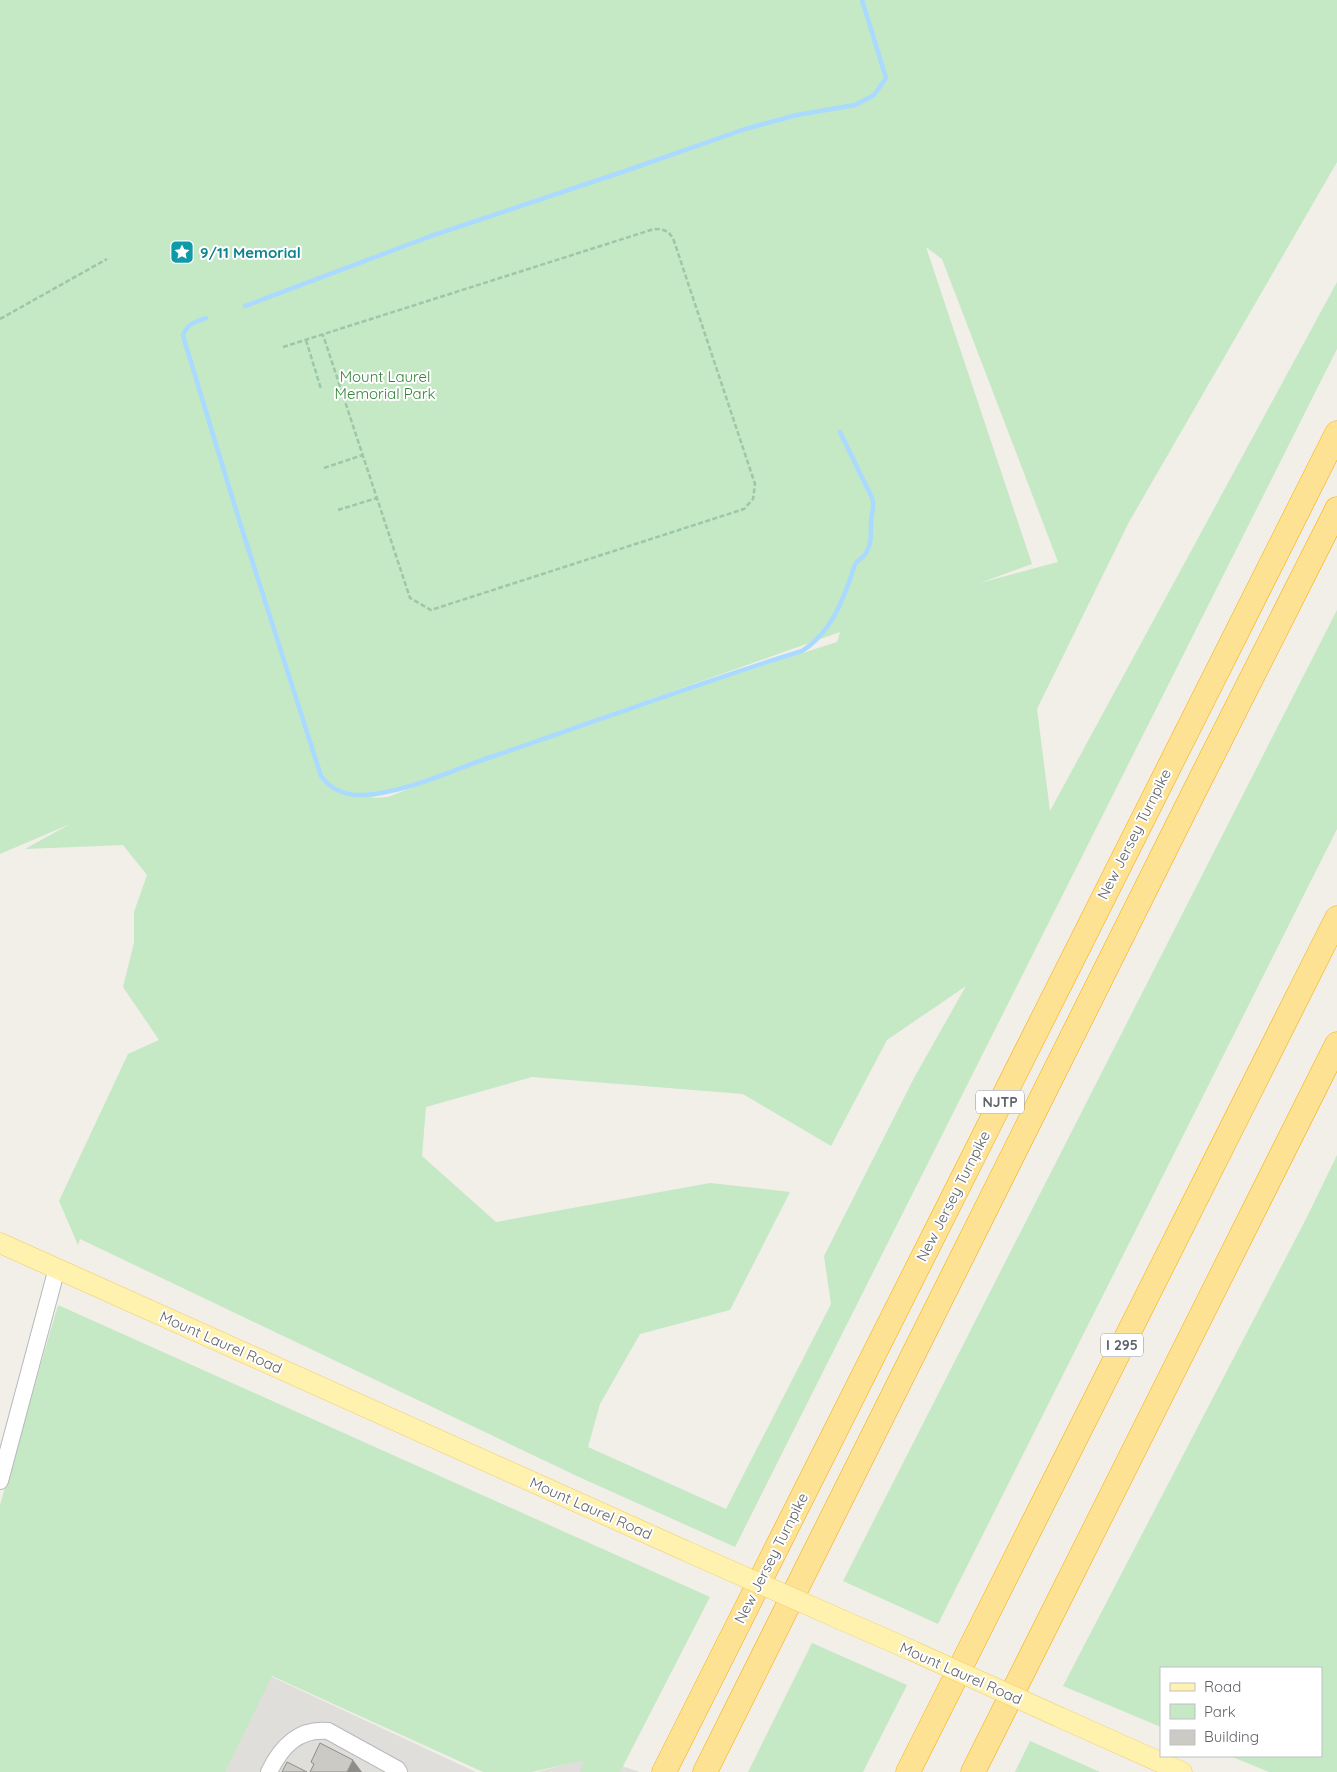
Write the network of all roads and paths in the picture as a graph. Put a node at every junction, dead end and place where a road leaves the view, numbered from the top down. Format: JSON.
{"nodes":[{"id":1,"x":107,"y":259,"type":"dead end"},
{"id":2,"x":0,"y":320,"type":"edge"},
{"id":3,"x":323,"y":335,"type":"junction"},
{"id":4,"x":306,"y":340,"type":"junction"},
{"id":5,"x":283,"y":348,"type":"dead end"},
{"id":6,"x":322,"y":390,"type":"dead end"},
{"id":7,"x":1337,"y":433,"type":"edge"},
{"id":8,"x":363,"y":455,"type":"junction"},
{"id":9,"x":324,"y":468,"type":"dead end"},
{"id":10,"x":377,"y":498,"type":"junction"},
{"id":11,"x":1337,"y":509,"type":"edge"},
{"id":12,"x":338,"y":510,"type":"dead end"},
{"id":13,"x":1337,"y":918,"type":"edge"},
{"id":14,"x":1337,"y":1044,"type":"edge"},
{"id":15,"x":0,"y":1243,"type":"edge"},
{"id":16,"x":56,"y":1268,"type":"junction"},
{"id":17,"x":0,"y":1481,"type":"edge"},
{"id":18,"x":269,"y":1772,"type":"edge"},
{"id":19,"x":399,"y":1772,"type":"edge"},
{"id":20,"x":664,"y":1772,"type":"edge"},
{"id":21,"x":705,"y":1772,"type":"edge"},
{"id":22,"x":908,"y":1772,"type":"edge"},
{"id":23,"x":973,"y":1772,"type":"edge"},
{"id":24,"x":1182,"y":1772,"type":"edge"}],
"edges":[{"from":1,"to":2,"type":"path"},
{"from":3,"to":4,"type":"path"},
{"from":3,"to":8,"type":"path"},
{"from":3,"to":10,"type":"path"},
{"from":4,"to":5,"type":"path"},
{"from":4,"to":6,"type":"path"},
{"from":7,"to":20,"type":"highway","name":"New Jersey Turnpike","number":"NJTP"},
{"from":8,"to":9,"type":"path"},
{"from":8,"to":10,"type":"path"},
{"from":10,"to":12,"type":"path"},
{"from":11,"to":21,"type":"highway","number":"NJTP"},
{"from":13,"to":22,"type":"highway","number":"I 295"},
{"from":14,"to":23,"type":"highway"},
{"from":15,"to":16,"type":"main road","name":"Mount Laurel Road"},
{"from":16,"to":17,"type":"lane"},
{"from":16,"to":24,"type":"main road","name":"Mount Laurel Road","bridge":true},
{"from":18,"to":19,"type":"lane"}]}
